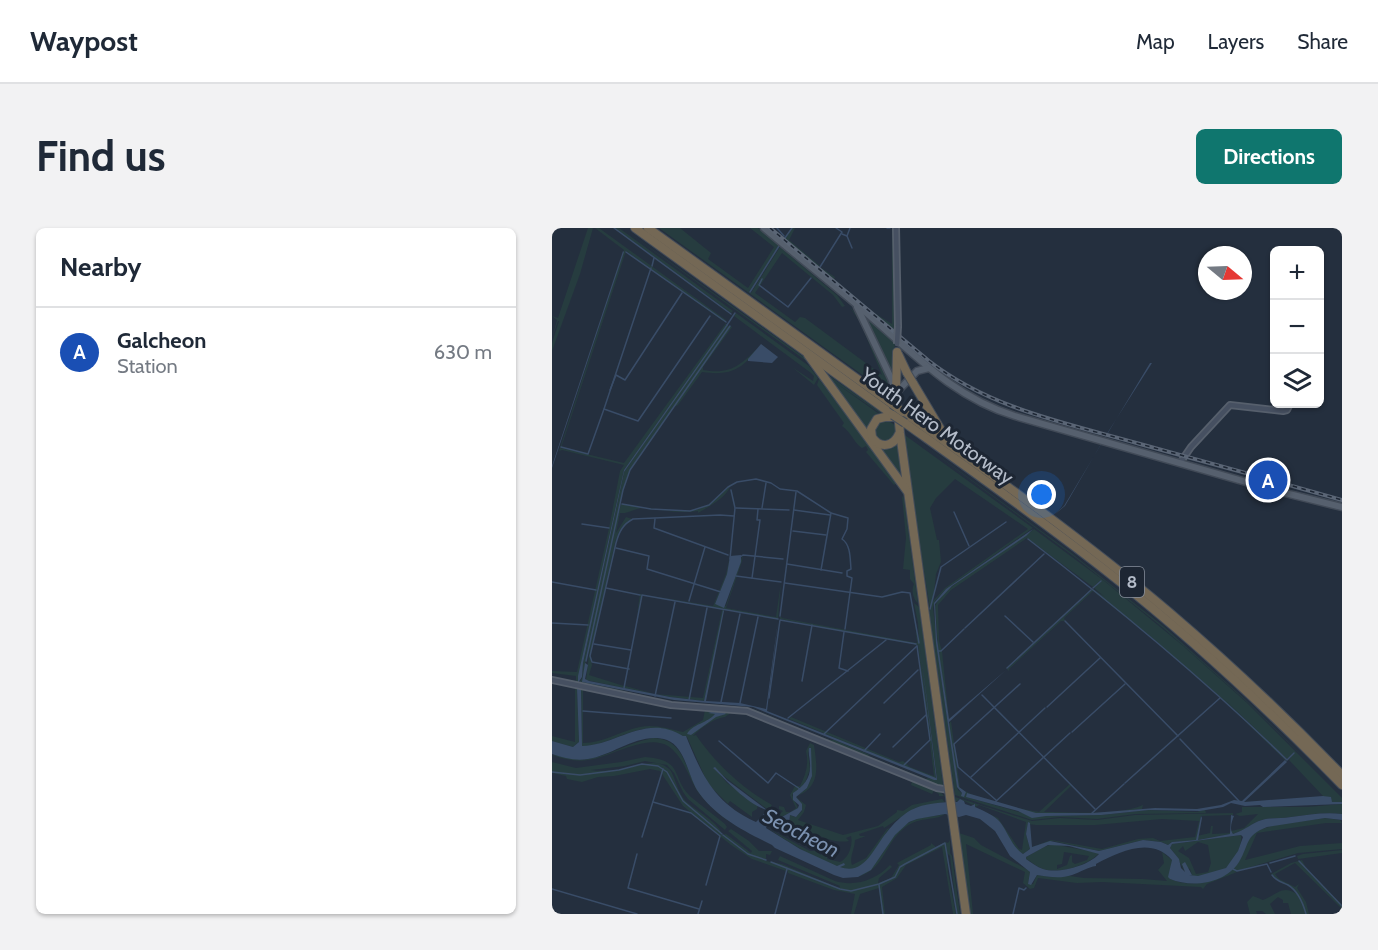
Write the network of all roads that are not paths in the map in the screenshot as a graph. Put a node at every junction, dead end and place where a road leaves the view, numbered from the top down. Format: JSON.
{"nodes":[{"id":1,"x":635,"y":228,"type":"edge"},
{"id":2,"x":648,"y":228,"type":"edge"},
{"id":3,"x":764,"y":228,"type":"edge"},
{"id":4,"x":896,"y":228,"type":"edge"},
{"id":5,"x":854,"y":302,"type":"junction"},
{"id":6,"x":897,"y":348,"type":"junction"},
{"id":7,"x":806,"y":351,"type":"junction"},
{"id":8,"x":918,"y":358,"type":"junction"},
{"id":9,"x":929,"y":368,"type":"junction"},
{"id":10,"x":917,"y":371,"type":"junction"},
{"id":11,"x":896,"y":393,"type":"junction"},
{"id":12,"x":1288,"y":408,"type":"edge"},
{"id":13,"x":897,"y":415,"type":"junction"},
{"id":14,"x":900,"y":433,"type":"junction"},
{"id":15,"x":954,"y":448,"type":"junction"},
{"id":16,"x":1180,"y":463,"type":"junction"},
{"id":17,"x":908,"y":492,"type":"junction"},
{"id":18,"x":1342,"y":507,"type":"edge"},
{"id":19,"x":552,"y":680,"type":"edge"},
{"id":20,"x":1342,"y":775,"type":"edge"},
{"id":21,"x":1342,"y":785,"type":"edge"},
{"id":22,"x":950,"y":793,"type":"junction"},
{"id":23,"x":966,"y":914,"type":"edge"}],
"edges":[{"from":1,"to":7,"type":"highway","name":"Youth Hero Motorway","number":"8"},
{"from":2,"to":13,"type":"highway","name":"Youth Hero Motorway","number":"8","bridge":true},
{"from":3,"to":5,"type":"main road"},
{"from":4,"to":6,"type":"street","bridge":true},
{"from":5,"to":8,"type":"main road"},
{"from":5,"to":11,"type":"main road"},
{"from":6,"to":11,"type":"highway"},
{"from":6,"to":15,"type":"highway","bridge":true},
{"from":7,"to":13,"type":"highway","name":"Youth Hero Motorway","number":"8"},
{"from":7,"to":17,"type":"highway"},
{"from":8,"to":9,"type":"main road"},
{"from":8,"to":10,"type":"main road"},
{"from":9,"to":10,"type":"main road"},
{"from":9,"to":16,"type":"main road"},
{"from":10,"to":11,"type":"main road"},
{"from":11,"to":14,"type":"highway"},
{"from":12,"to":16,"type":"street"},
{"from":13,"to":14,"type":"highway"},
{"from":13,"to":15,"type":"highway","name":"Youth Hero Motorway","number":"8"},
{"from":13,"to":21,"type":"highway","name":"Youth Hero Motorway","number":"8","bridge":true},
{"from":14,"to":17,"type":"highway"},
{"from":15,"to":20,"type":"highway","name":"Youth Hero Motorway","number":"8"},
{"from":16,"to":18,"type":"main road"},
{"from":17,"to":22,"type":"highway"},
{"from":19,"to":22,"type":"street"},
{"from":22,"to":23,"type":"highway"}]}
